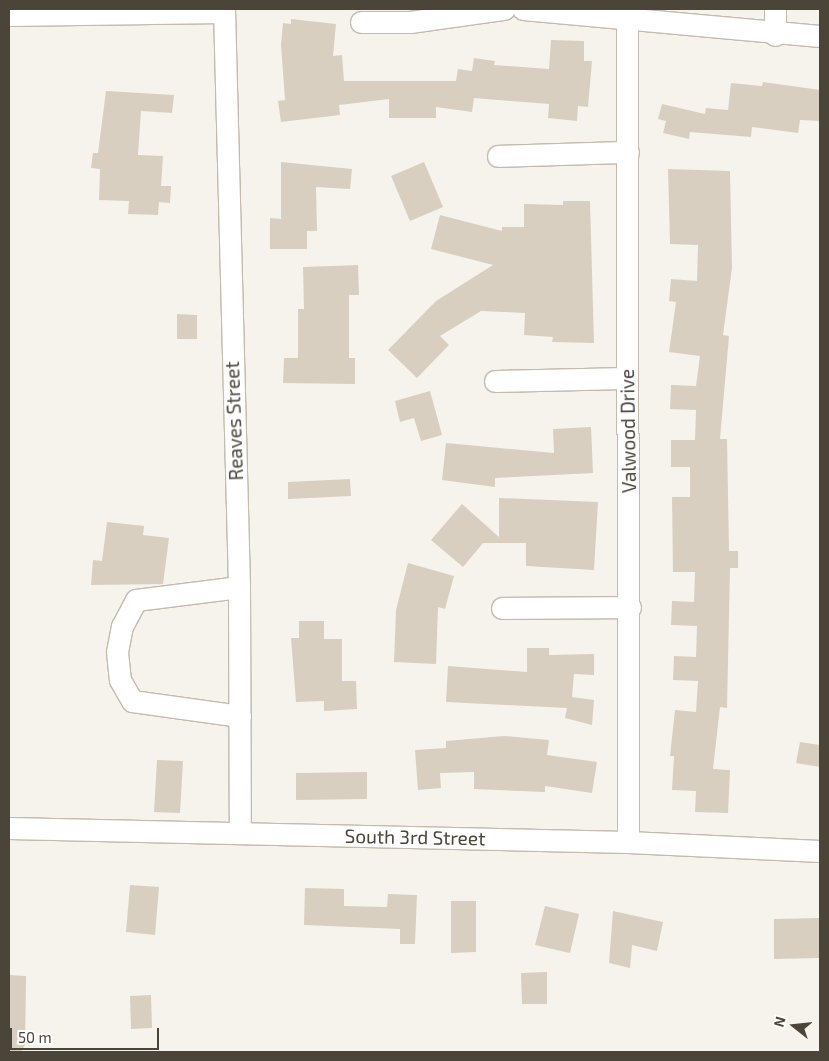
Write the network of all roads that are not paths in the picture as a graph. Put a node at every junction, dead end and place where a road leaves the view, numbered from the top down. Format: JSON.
{"nodes":[{"id":1,"x":504,"y":9,"type":"edge"},
{"id":2,"x":523,"y":9,"type":"edge"},
{"id":3,"x":775,"y":9,"type":"edge"},
{"id":4,"x":224,"y":11,"type":"edge"},
{"id":5,"x":9,"y":14,"type":"edge"},
{"id":6,"x":627,"y":21,"type":"junction"},
{"id":7,"x":361,"y":22,"type":"dead end"},
{"id":8,"x":775,"y":35,"type":"junction"},
{"id":9,"x":820,"y":36,"type":"edge"},
{"id":10,"x":628,"y":152,"type":"junction"},
{"id":11,"x":498,"y":156,"type":"dead end"},
{"id":12,"x":626,"y":378,"type":"junction"},
{"id":13,"x":495,"y":381,"type":"dead end"},
{"id":14,"x":239,"y":587,"type":"junction"},
{"id":15,"x":630,"y":607,"type":"junction"},
{"id":16,"x":502,"y":608,"type":"dead end"},
{"id":17,"x":240,"y":716,"type":"junction"},
{"id":18,"x":9,"y":828,"type":"edge"},
{"id":19,"x":240,"y":833,"type":"junction"},
{"id":20,"x":628,"y":842,"type":"junction"},
{"id":21,"x":820,"y":851,"type":"edge"}],
"edges":[{"from":1,"to":7,"type":"street"},
{"from":2,"to":6,"type":"street"},
{"from":3,"to":8,"type":"street"},
{"from":4,"to":5,"type":"street"},
{"from":4,"to":14,"type":"street","name":"Reaves Street"},
{"from":6,"to":8,"type":"street"},
{"from":6,"to":10,"type":"street","name":"Valwood Drive"},
{"from":8,"to":9,"type":"street"},
{"from":10,"to":11,"type":"street"},
{"from":10,"to":12,"type":"street","name":"Valwood Drive"},
{"from":12,"to":13,"type":"street"},
{"from":12,"to":15,"type":"street","name":"Valwood Drive"},
{"from":14,"to":17,"type":"street","name":"Reaves Street"},
{"from":14,"to":17,"type":"street"},
{"from":15,"to":16,"type":"street"},
{"from":15,"to":20,"type":"street","name":"Valwood Drive"},
{"from":17,"to":19,"type":"street","name":"Reaves Street"},
{"from":18,"to":19,"type":"street","name":"South 3rd Street"},
{"from":19,"to":20,"type":"street","name":"South 3rd Street"},
{"from":20,"to":21,"type":"street","name":"South 3rd Street"}]}
